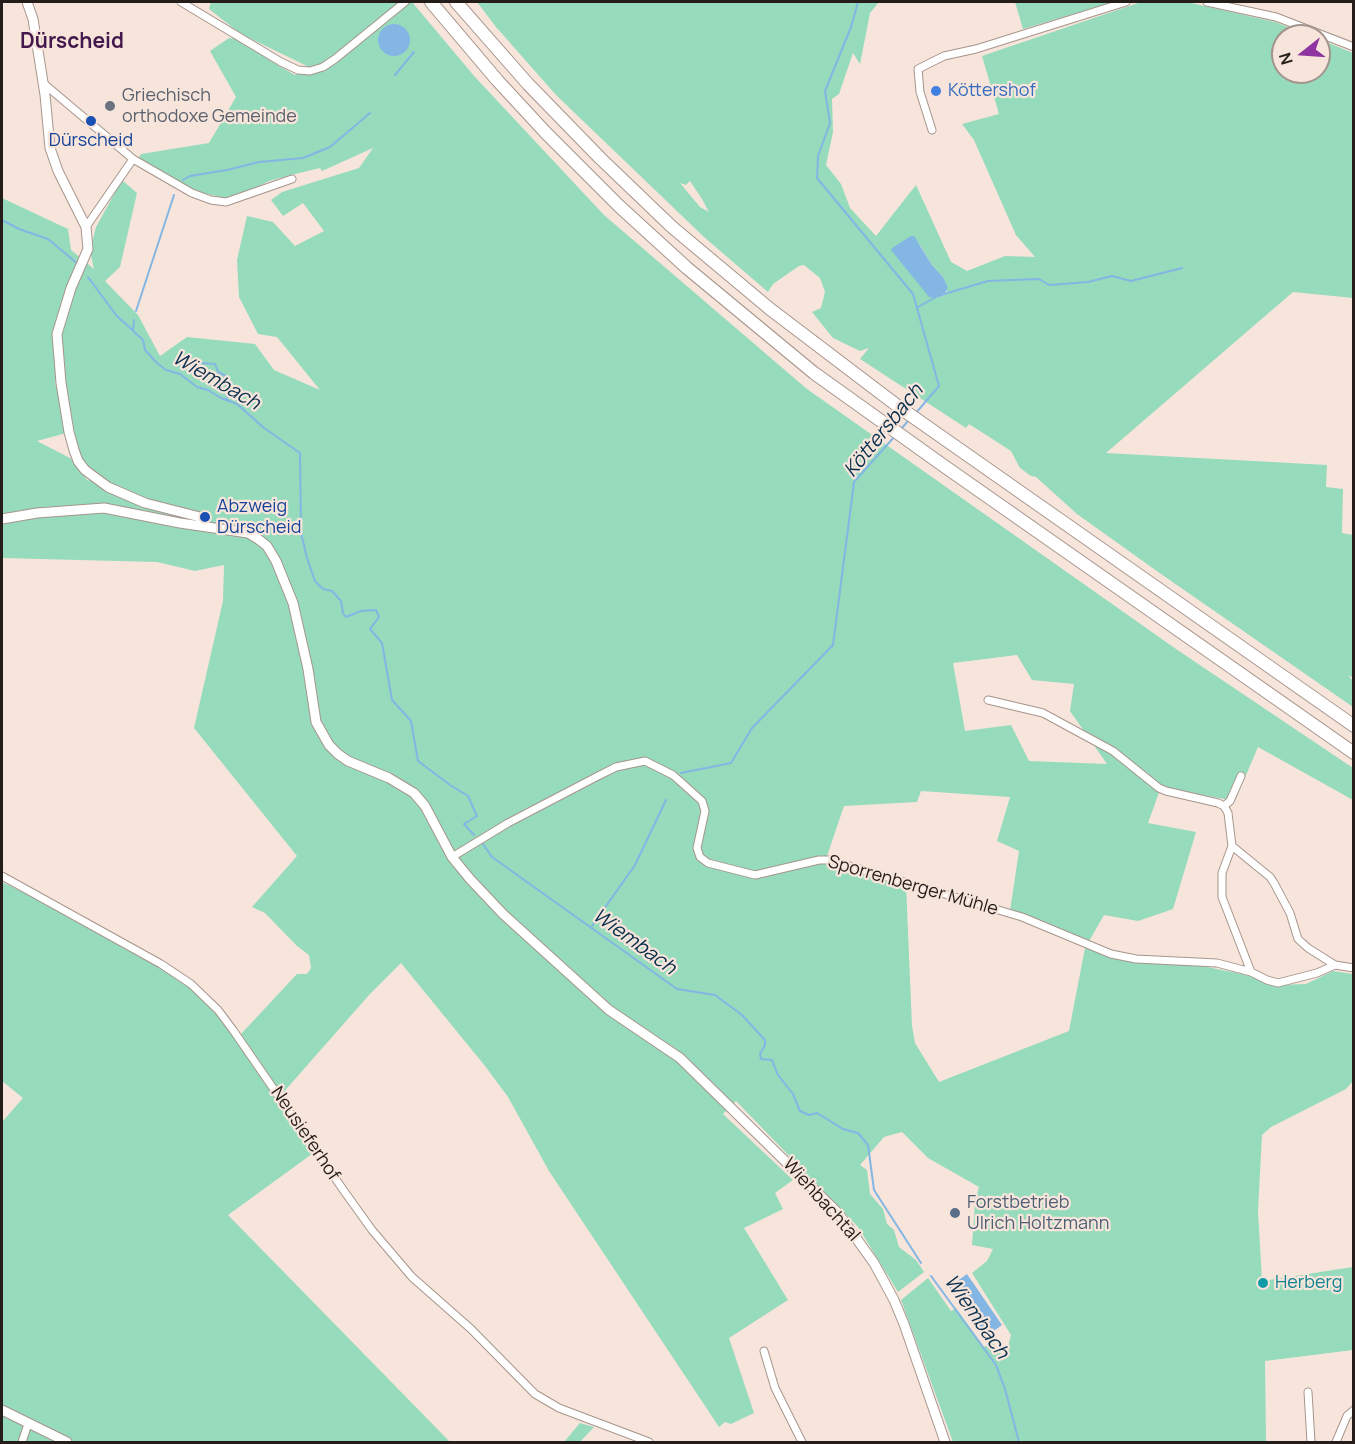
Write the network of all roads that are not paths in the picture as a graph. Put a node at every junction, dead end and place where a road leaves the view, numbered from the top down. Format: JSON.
{"nodes":[{"id":1,"x":27,"y":2,"type":"edge"},
{"id":2,"x":181,"y":2,"type":"edge"},
{"id":3,"x":405,"y":2,"type":"edge"},
{"id":4,"x":431,"y":2,"type":"edge"},
{"id":5,"x":456,"y":2,"type":"edge"},
{"id":6,"x":1126,"y":2,"type":"edge"},
{"id":7,"x":1207,"y":2,"type":"edge"},
{"id":8,"x":1353,"y":47,"type":"edge"},
{"id":9,"x":43,"y":83,"type":"junction"},
{"id":10,"x":932,"y":130,"type":"dead end"},
{"id":11,"x":133,"y":159,"type":"junction"},
{"id":12,"x":292,"y":179,"type":"dead end"},
{"id":13,"x":86,"y":227,"type":"junction"},
{"id":14,"x":2,"y":519,"type":"edge"},
{"id":15,"x":203,"y":526,"type":"junction"},
{"id":16,"x":988,"y":700,"type":"dead end"},
{"id":17,"x":1353,"y":726,"type":"edge"},
{"id":18,"x":1353,"y":753,"type":"edge"},
{"id":19,"x":1241,"y":776,"type":"dead end"},
{"id":20,"x":1224,"y":806,"type":"junction"},
{"id":21,"x":1232,"y":846,"type":"junction"},
{"id":22,"x":452,"y":857,"type":"junction"},
{"id":23,"x":2,"y":876,"type":"edge"},
{"id":24,"x":1335,"y":965,"type":"junction"},
{"id":25,"x":1353,"y":968,"type":"edge"},
{"id":26,"x":1251,"y":972,"type":"junction"},
{"id":27,"x":764,"y":1351,"type":"dead end"},
{"id":28,"x":1308,"y":1392,"type":"dead end"},
{"id":29,"x":2,"y":1410,"type":"edge"},
{"id":30,"x":1353,"y":1410,"type":"edge"},
{"id":31,"x":28,"y":1424,"type":"junction"},
{"id":32,"x":22,"y":1443,"type":"edge"},
{"id":33,"x":67,"y":1443,"type":"edge"},
{"id":34,"x":649,"y":1443,"type":"edge"},
{"id":35,"x":802,"y":1443,"type":"edge"},
{"id":36,"x":945,"y":1443,"type":"edge"},
{"id":37,"x":1311,"y":1443,"type":"edge"},
{"id":38,"x":1336,"y":1443,"type":"edge"}],
"edges":[{"from":1,"to":9,"type":"main road"},
{"from":2,"to":3,"type":"street"},
{"from":4,"to":18,"type":"highway"},
{"from":5,"to":17,"type":"highway"},
{"from":6,"to":10,"type":"street"},
{"from":7,"to":8,"type":"street"},
{"from":9,"to":11,"type":"street"},
{"from":9,"to":13,"type":"main road"},
{"from":11,"to":12,"type":"street"},
{"from":11,"to":13,"type":"street"},
{"from":13,"to":15,"type":"main road"},
{"from":14,"to":15,"type":"main road","name":"Wiehbachtal"},
{"from":15,"to":22,"type":"main road","name":"Wiehbachtal"},
{"from":16,"to":20,"type":"street"},
{"from":19,"to":20,"type":"street"},
{"from":20,"to":21,"type":"street"},
{"from":21,"to":24,"type":"street"},
{"from":21,"to":26,"type":"street"},
{"from":22,"to":26,"type":"street","name":"Sporrenberger Mühle"},
{"from":22,"to":36,"type":"main road","name":"Wiehbachtal"},
{"from":23,"to":34,"type":"street","name":"Neusieferhof"},
{"from":24,"to":25,"type":"street"},
{"from":24,"to":26,"type":"street","name":"Sporrenberger Mühle"},
{"from":27,"to":35,"type":"street"},
{"from":28,"to":37,"type":"street"},
{"from":29,"to":31,"type":"main road"},
{"from":30,"to":38,"type":"street"},
{"from":31,"to":32,"type":"street"},
{"from":31,"to":33,"type":"main road"}]}
